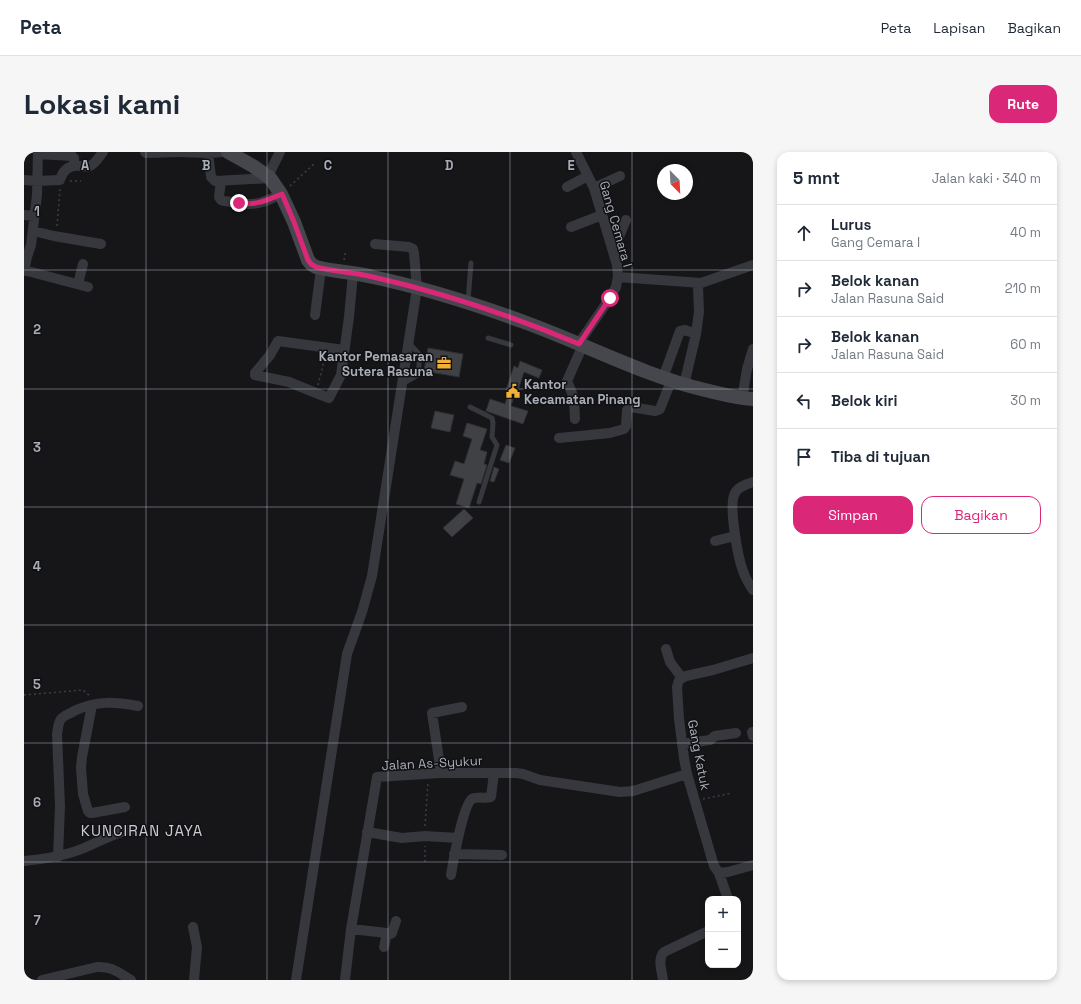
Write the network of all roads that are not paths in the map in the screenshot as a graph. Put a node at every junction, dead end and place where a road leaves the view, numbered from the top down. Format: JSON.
{"nodes":[{"id":1,"x":103,"y":152,"type":"edge"},
{"id":2,"x":144,"y":152,"type":"edge"},
{"id":3,"x":178,"y":152,"type":"edge"},
{"id":4,"x":223,"y":152,"type":"edge"},
{"id":5,"x":228,"y":152,"type":"edge"},
{"id":6,"x":280,"y":152,"type":"edge"},
{"id":7,"x":576,"y":152,"type":"edge"},
{"id":8,"x":38,"y":153,"type":"edge"},
{"id":9,"x":208,"y":153,"type":"junction"},
{"id":10,"x":74,"y":166,"type":"junction"},
{"id":11,"x":588,"y":176,"type":"junction"},
{"id":12,"x":620,"y":176,"type":"dead end"},
{"id":13,"x":269,"y":177,"type":"junction"},
{"id":14,"x":24,"y":180,"type":"edge"},
{"id":15,"x":37,"y":181,"type":"junction"},
{"id":16,"x":221,"y":181,"type":"junction"},
{"id":17,"x":567,"y":187,"type":"dead end"},
{"id":18,"x":594,"y":188,"type":"junction"},
{"id":19,"x":282,"y":194,"type":"junction"},
{"id":20,"x":29,"y":215,"type":"edge"},
{"id":21,"x":602,"y":215,"type":"junction"},
{"id":22,"x":626,"y":220,"type":"dead end"},
{"id":23,"x":571,"y":227,"type":"dead end"},
{"id":24,"x":33,"y":231,"type":"junction"},
{"id":25,"x":101,"y":244,"type":"dead end"},
{"id":26,"x":375,"y":244,"type":"dead end"},
{"id":27,"x":613,"y":251,"type":"junction"},
{"id":28,"x":26,"y":256,"type":"edge"},
{"id":29,"x":471,"y":263,"type":"dead end"},
{"id":30,"x":83,"y":264,"type":"dead end"},
{"id":31,"x":753,"y":265,"type":"edge"},
{"id":32,"x":321,"y":269,"type":"junction"},
{"id":33,"x":24,"y":271,"type":"edge"},
{"id":34,"x":353,"y":274,"type":"junction"},
{"id":35,"x":618,"y":277,"type":"junction"},
{"id":36,"x":701,"y":283,"type":"junction"},
{"id":37,"x":417,"y":288,"type":"junction"},
{"id":38,"x":468,"y":302,"type":"junction"},
{"id":39,"x":315,"y":315,"type":"dead end"},
{"id":40,"x":696,"y":334,"type":"junction"},
{"id":41,"x":488,"y":338,"type":"dead end"},
{"id":42,"x":408,"y":342,"type":"junction"},
{"id":43,"x":581,"y":344,"type":"junction"},
{"id":44,"x":511,"y":345,"type":"dead end"},
{"id":45,"x":753,"y":348,"type":"edge"},
{"id":46,"x":344,"y":350,"type":"junction"},
{"id":47,"x":673,"y":381,"type":"junction"},
{"id":48,"x":402,"y":384,"type":"junction"},
{"id":49,"x":747,"y":399,"type":"edge"},
{"id":50,"x":470,"y":407,"type":"dead end"},
{"id":51,"x":575,"y":419,"type":"dead end"},
{"id":52,"x":559,"y":438,"type":"dead end"},
{"id":53,"x":753,"y":482,"type":"edge"},
{"id":54,"x":479,"y":502,"type":"dead end"},
{"id":55,"x":735,"y":536,"type":"junction"},
{"id":56,"x":715,"y":541,"type":"dead end"},
{"id":57,"x":752,"y":587,"type":"edge"},
{"id":58,"x":666,"y":649,"type":"dead end"},
{"id":59,"x":753,"y":658,"type":"edge"},
{"id":60,"x":682,"y":678,"type":"junction"},
{"id":61,"x":92,"y":705,"type":"junction"},
{"id":62,"x":138,"y":706,"type":"dead end"},
{"id":63,"x":462,"y":707,"type":"dead end"},
{"id":64,"x":736,"y":733,"type":"dead end"},
{"id":65,"x":682,"y":744,"type":"junction"},
{"id":66,"x":441,"y":773,"type":"junction"},
{"id":67,"x":494,"y":773,"type":"junction"},
{"id":68,"x":687,"y":774,"type":"junction"},
{"id":69,"x":125,"y":807,"type":"dead end"},
{"id":70,"x":133,"y":829,"type":"dead end"},
{"id":71,"x":367,"y":832,"type":"junction"},
{"id":72,"x":458,"y":838,"type":"junction"},
{"id":73,"x":454,"y":854,"type":"junction"},
{"id":74,"x":502,"y":855,"type":"dead end"},
{"id":75,"x":58,"y":857,"type":"junction"},
{"id":76,"x":24,"y":861,"type":"edge"},
{"id":77,"x":753,"y":865,"type":"edge"},
{"id":78,"x":719,"y":873,"type":"junction"},
{"id":79,"x":451,"y":874,"type":"dead end"},
{"id":80,"x":727,"y":896,"type":"edge"},
{"id":81,"x":396,"y":920,"type":"dead end"},
{"id":82,"x":193,"y":927,"type":"dead end"},
{"id":83,"x":351,"y":929,"type":"junction"},
{"id":84,"x":706,"y":932,"type":"edge"},
{"id":85,"x":387,"y":933,"type":"junction"},
{"id":86,"x":384,"y":947,"type":"dead end"},
{"id":87,"x":42,"y":980,"type":"edge"},
{"id":88,"x":131,"y":980,"type":"edge"},
{"id":89,"x":194,"y":980,"type":"edge"},
{"id":90,"x":296,"y":980,"type":"edge"},
{"id":91,"x":345,"y":980,"type":"edge"},
{"id":92,"x":663,"y":980,"type":"edge"}],
"edges":[{"from":1,"to":10,"type":"street"},
{"from":2,"to":3,"type":"street"},
{"from":3,"to":9,"type":"street"},
{"from":4,"to":9,"type":"street"},
{"from":5,"to":13,"type":"main road"},
{"from":6,"to":13,"type":"street"},
{"from":7,"to":11,"type":"street","name":"Gang Cemara I"},
{"from":8,"to":10,"type":"street"},
{"from":8,"to":15,"type":"street"},
{"from":9,"to":16,"type":"street"},
{"from":10,"to":15,"type":"street"},
{"from":11,"to":17,"type":"street"},
{"from":11,"to":18,"type":"street","name":"Gang Cemara I"},
{"from":12,"to":18,"type":"street"},
{"from":13,"to":16,"type":"street"},
{"from":13,"to":19,"type":"main road"},
{"from":14,"to":15,"type":"street"},
{"from":15,"to":20,"type":"street"},
{"from":16,"to":19,"type":"street"},
{"from":18,"to":21,"type":"street","name":"Gang Cemara I"},
{"from":19,"to":32,"type":"main road"},
{"from":20,"to":24,"type":"street"},
{"from":21,"to":23,"type":"street"},
{"from":21,"to":27,"type":"street","name":"Gang Cemara I"},
{"from":22,"to":27,"type":"street"},
{"from":24,"to":25,"type":"street"},
{"from":24,"to":28,"type":"street"},
{"from":26,"to":37,"type":"street"},
{"from":27,"to":35,"type":"street","name":"Gang Cemara I"},
{"from":28,"to":33,"type":"street"},
{"from":29,"to":38,"type":"lane"},
{"from":30,"to":33,"type":"street"},
{"from":31,"to":36,"type":"street"},
{"from":32,"to":34,"type":"main road"},
{"from":32,"to":39,"type":"street"},
{"from":34,"to":37,"type":"main road"},
{"from":34,"to":46,"type":"street"},
{"from":35,"to":36,"type":"street"},
{"from":35,"to":43,"type":"street","name":"Gang Cemara I"},
{"from":36,"to":40,"type":"street"},
{"from":37,"to":38,"type":"main road"},
{"from":37,"to":42,"type":"street"},
{"from":38,"to":43,"type":"main road"},
{"from":40,"to":47,"type":"street"},
{"from":40,"to":47,"type":"street"},
{"from":41,"to":44,"type":"lane"},
{"from":42,"to":48,"type":"street"},
{"from":42,"to":48,"type":"lane"},
{"from":43,"to":47,"type":"main road"},
{"from":43,"to":51,"type":"street","name":"Gang Cemara I"},
{"from":45,"to":49,"type":"street"},
{"from":46,"to":46,"type":"street"},
{"from":47,"to":49,"type":"main road"},
{"from":47,"to":52,"type":"street"},
{"from":48,"to":90,"type":"street"},
{"from":50,"to":54,"type":"lane"},
{"from":53,"to":55,"type":"street"},
{"from":55,"to":56,"type":"street"},
{"from":55,"to":57,"type":"street"},
{"from":58,"to":60,"type":"street"},
{"from":59,"to":60,"type":"street"},
{"from":60,"to":65,"type":"street","name":"Gang Katuk"},
{"from":61,"to":62,"type":"street"},
{"from":61,"to":69,"type":"street"},
{"from":61,"to":75,"type":"street"},
{"from":63,"to":66,"type":"street"},
{"from":64,"to":65,"type":"street"},
{"from":65,"to":68,"type":"street","name":"Gang Katuk"},
{"from":66,"to":67,"type":"street","name":"Jalan As-Syukur"},
{"from":66,"to":71,"type":"street","name":"Jalan As-Syukur"},
{"from":67,"to":68,"type":"street","name":"Jalan As-Syukur"},
{"from":67,"to":72,"type":"street"},
{"from":68,"to":78,"type":"street","name":"Gang Katuk"},
{"from":70,"to":75,"type":"street"},
{"from":71,"to":72,"type":"street"},
{"from":71,"to":83,"type":"street","name":"Jalan As-Syukur"},
{"from":72,"to":73,"type":"street"},
{"from":73,"to":74,"type":"street"},
{"from":73,"to":79,"type":"street"},
{"from":75,"to":76,"type":"street"},
{"from":77,"to":78,"type":"street"},
{"from":78,"to":80,"type":"street","name":"Gang Katuk"},
{"from":81,"to":85,"type":"street"},
{"from":82,"to":89,"type":"street"},
{"from":83,"to":85,"type":"street"},
{"from":83,"to":91,"type":"street","name":"Jalan As-Syukur"},
{"from":84,"to":92,"type":"street"},
{"from":85,"to":86,"type":"street"},
{"from":87,"to":88,"type":"street"}]}
